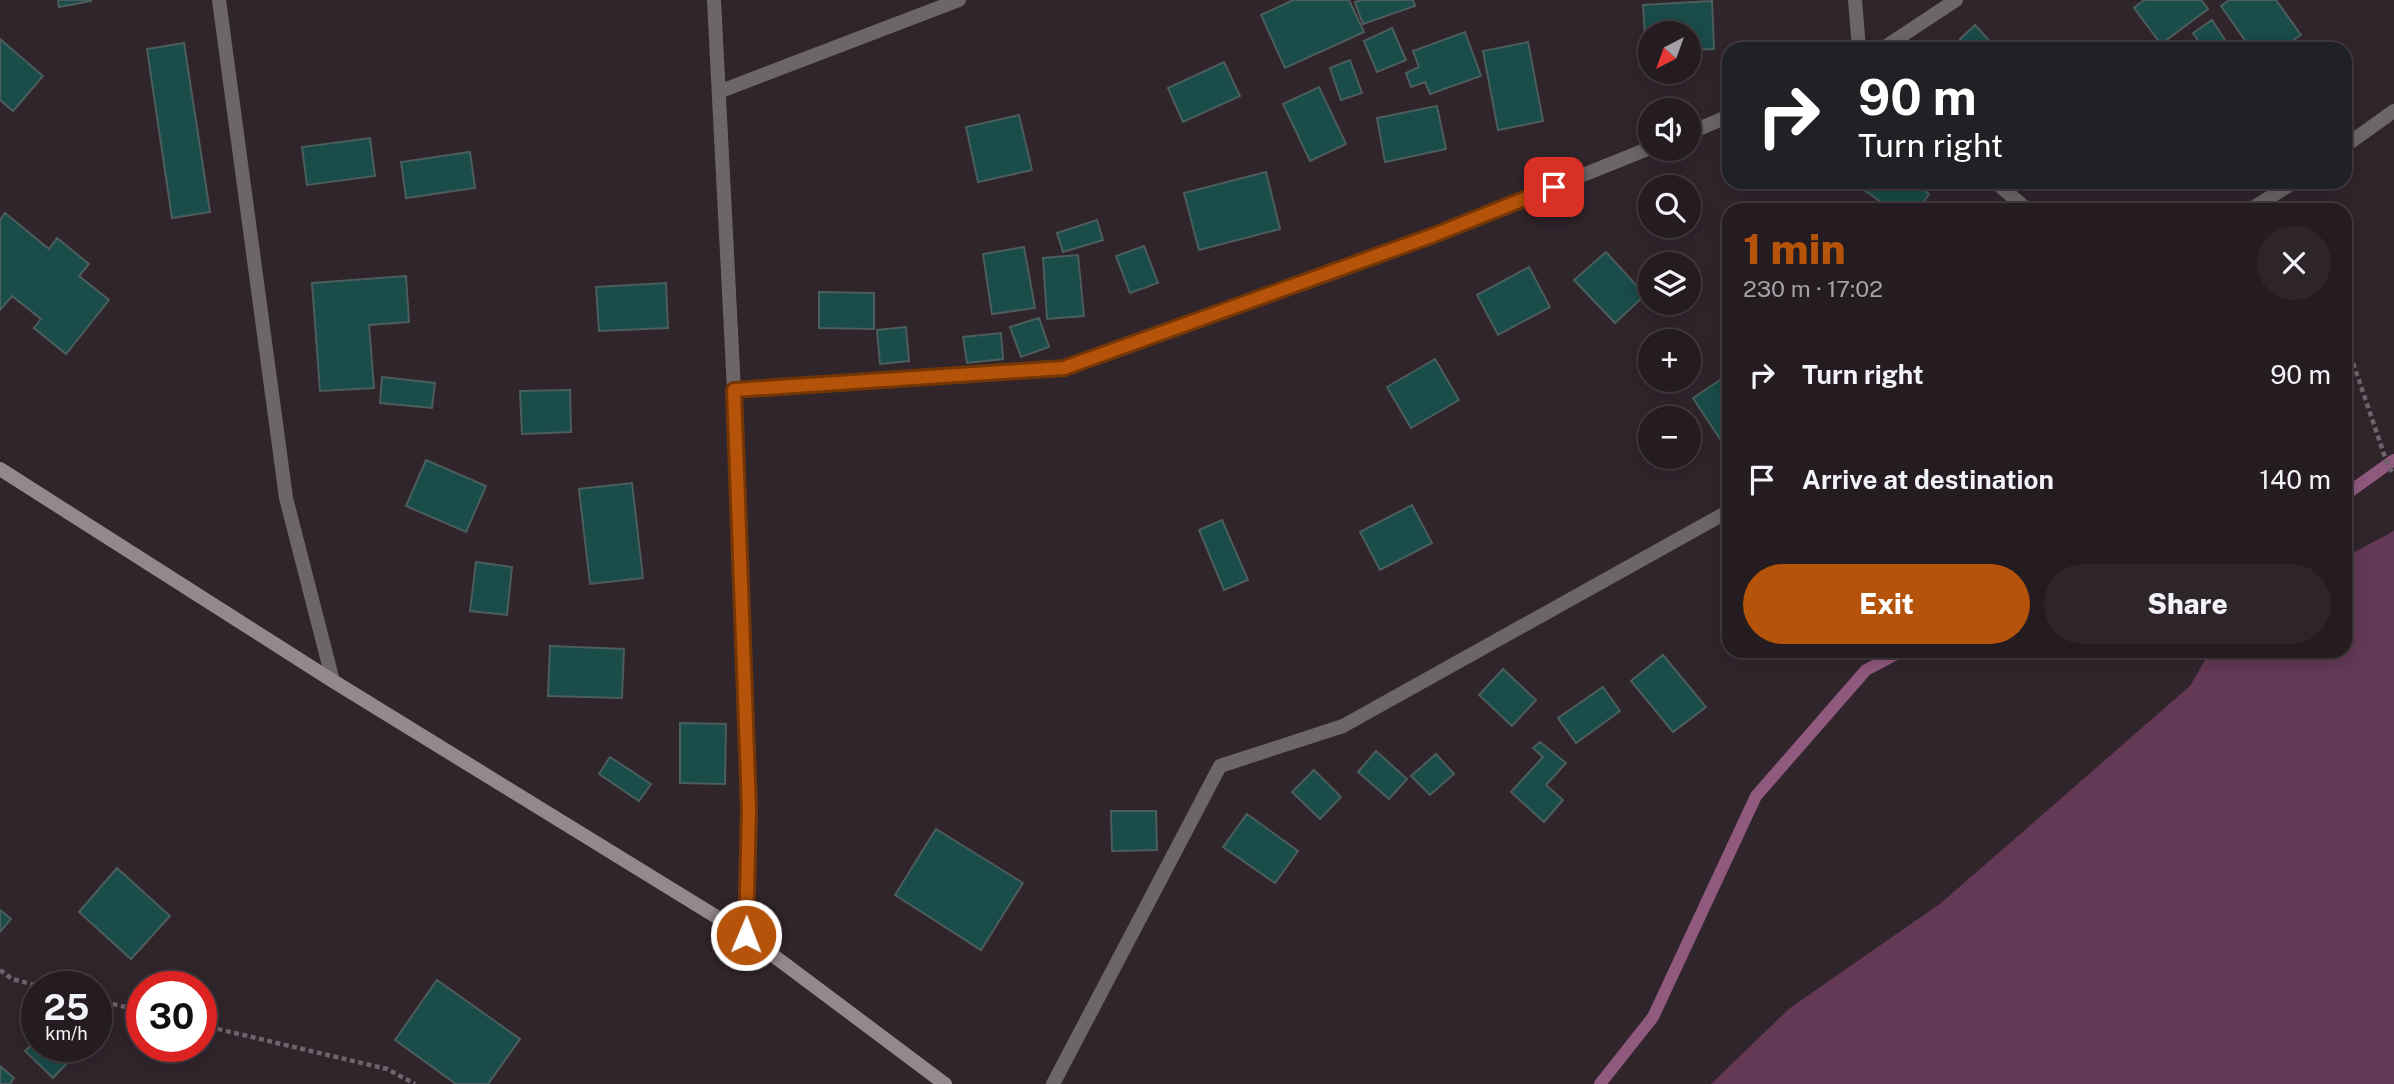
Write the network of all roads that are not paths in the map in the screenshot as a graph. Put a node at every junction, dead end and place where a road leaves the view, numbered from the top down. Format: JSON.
{"nodes":[{"id":1,"x":219,"y":0,"type":"edge"},
{"id":2,"x":714,"y":0,"type":"edge"},
{"id":3,"x":959,"y":0,"type":"edge"},
{"id":4,"x":1855,"y":0,"type":"edge"},
{"id":5,"x":1956,"y":0,"type":"edge"},
{"id":6,"x":1858,"y":42,"type":"edge"},
{"id":7,"x":1893,"y":42,"type":"edge"},
{"id":8,"x":721,"y":91,"type":"junction"},
{"id":9,"x":2394,"y":111,"type":"edge"},
{"id":10,"x":1722,"y":119,"type":"edge"},
{"id":11,"x":1701,"y":128,"type":"edge"},
{"id":12,"x":2352,"y":141,"type":"edge"},
{"id":13,"x":1638,"y":153,"type":"edge"},
{"id":14,"x":2003,"y":189,"type":"edge"},
{"id":15,"x":2283,"y":189,"type":"edge"},
{"id":16,"x":2020,"y":203,"type":"edge"},
{"id":17,"x":2261,"y":203,"type":"edge"},
{"id":18,"x":734,"y":390,"type":"junction"},
{"id":19,"x":0,"y":469,"type":"edge"},
{"id":20,"x":1722,"y":515,"type":"edge"},
{"id":21,"x":333,"y":681,"type":"junction"},
{"id":22,"x":746,"y":935,"type":"junction"},
{"id":23,"x":945,"y":1084,"type":"edge"},
{"id":24,"x":1053,"y":1084,"type":"edge"}],
"edges":[{"from":1,"to":21,"type":"street"},
{"from":2,"to":8,"type":"street"},
{"from":3,"to":8,"type":"street"},
{"from":4,"to":6,"type":"street"},
{"from":5,"to":7,"type":"street"},
{"from":8,"to":18,"type":"street"},
{"from":9,"to":12,"type":"street"},
{"from":10,"to":11,"type":"street"},
{"from":13,"to":18,"type":"street"},
{"from":14,"to":16,"type":"street"},
{"from":15,"to":17,"type":"street"},
{"from":18,"to":22,"type":"street"},
{"from":19,"to":21,"type":"street"},
{"from":20,"to":24,"type":"street"},
{"from":21,"to":22,"type":"street"},
{"from":22,"to":23,"type":"street"}]}
